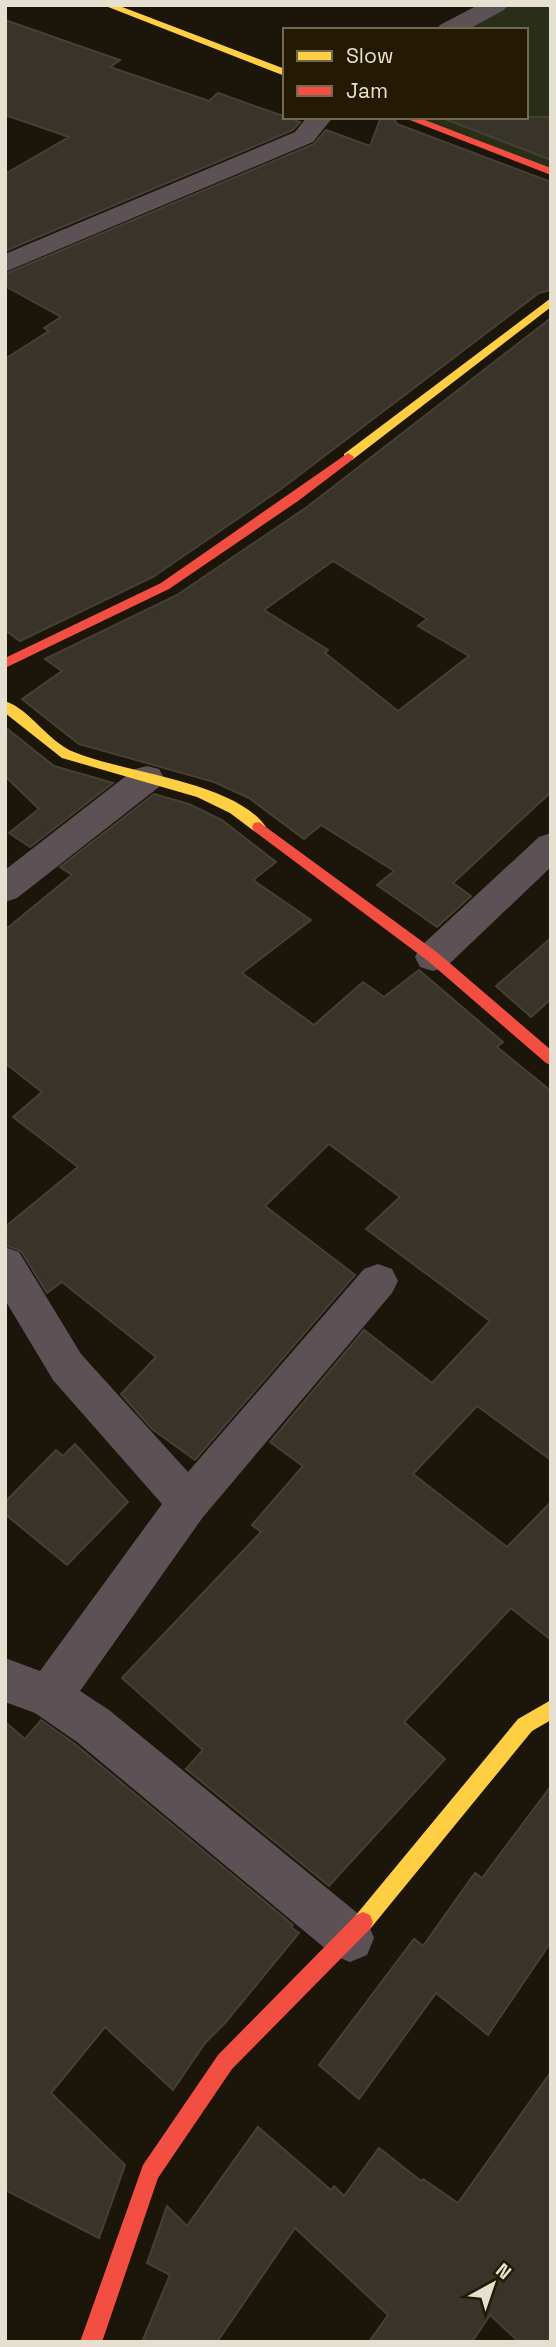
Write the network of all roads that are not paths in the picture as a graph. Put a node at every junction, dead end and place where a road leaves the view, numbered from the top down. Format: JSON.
{"nodes":[{"id":1,"x":108,"y":5,"type":"edge"},
{"id":2,"x":450,"y":5,"type":"edge"},
{"id":3,"x":486,"y":10,"type":"edge"},
{"id":4,"x":452,"y":28,"type":"edge"},
{"id":5,"x":283,"y":72,"type":"edge"},
{"id":6,"x":319,"y":119,"type":"edge"},
{"id":7,"x":413,"y":119,"type":"edge"},
{"id":8,"x":551,"y":172,"type":"edge"},
{"id":9,"x":5,"y":264,"type":"edge"},
{"id":10,"x":551,"y":301,"type":"edge"},
{"id":11,"x":5,"y":664,"type":"edge"},
{"id":12,"x":5,"y":706,"type":"edge"},
{"id":13,"x":147,"y":778,"type":"junction"},
{"id":14,"x":551,"y":846,"type":"edge"},
{"id":15,"x":5,"y":888,"type":"edge"},
{"id":16,"x":432,"y":957,"type":"junction"},
{"id":17,"x":551,"y":1059,"type":"edge"},
{"id":18,"x":5,"y":1264,"type":"edge"},
{"id":19,"x":378,"y":1281,"type":"dead end"},
{"id":20,"x":188,"y":1503,"type":"junction"},
{"id":21,"x":5,"y":1680,"type":"edge"},
{"id":22,"x":49,"y":1696,"type":"junction"},
{"id":23,"x":551,"y":1709,"type":"edge"},
{"id":24,"x":350,"y":1938,"type":"junction"},
{"id":25,"x":91,"y":2342,"type":"edge"}],
"edges":[{"from":1,"to":5,"type":"street"},
{"from":2,"to":3,"type":"street"},
{"from":3,"to":4,"type":"street"},
{"from":6,"to":9,"type":"street"},
{"from":7,"to":8,"type":"street"},
{"from":10,"to":11,"type":"street"},
{"from":12,"to":13,"type":"street"},
{"from":13,"to":15,"type":"street"},
{"from":13,"to":16,"type":"street"},
{"from":14,"to":16,"type":"street"},
{"from":16,"to":17,"type":"street"},
{"from":18,"to":20,"type":"street"},
{"from":19,"to":20,"type":"street"},
{"from":20,"to":22,"type":"street"},
{"from":21,"to":22,"type":"street"},
{"from":22,"to":24,"type":"street"},
{"from":23,"to":24,"type":"street"},
{"from":24,"to":25,"type":"street"}]}
